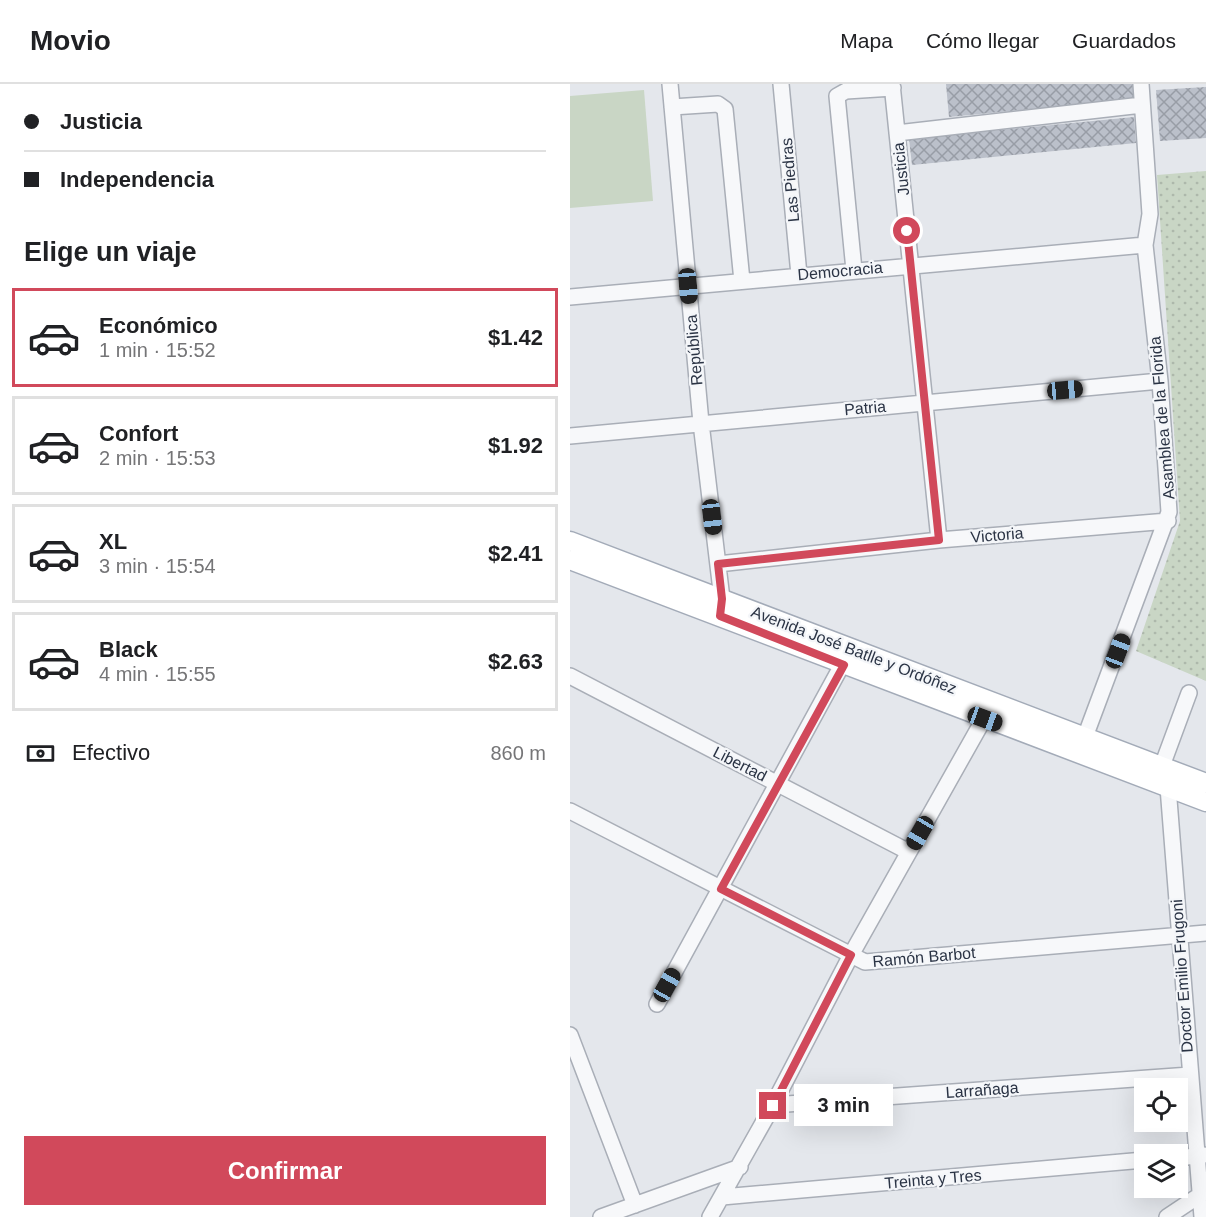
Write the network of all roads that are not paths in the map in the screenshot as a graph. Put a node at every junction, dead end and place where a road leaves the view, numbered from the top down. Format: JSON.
{"nodes":[{"id":1,"x":670,"y":84,"type":"edge"},
{"id":2,"x":781,"y":84,"type":"edge"},
{"id":3,"x":1141,"y":84,"type":"edge"},
{"id":4,"x":893,"y":86,"type":"edge"},
{"id":5,"x":1142,"y":105,"type":"junction"},
{"id":6,"x":672,"y":107,"type":"junction"},
{"id":7,"x":897,"y":133,"type":"junction"},
{"id":8,"x":1145,"y":245,"type":"junction"},
{"id":9,"x":910,"y":265,"type":"junction"},
{"id":10,"x":854,"y":270,"type":"junction"},
{"id":11,"x":799,"y":275,"type":"junction"},
{"id":12,"x":742,"y":280,"type":"junction"},
{"id":13,"x":688,"y":286,"type":"junction"},
{"id":14,"x":570,"y":297,"type":"edge"},
{"id":15,"x":1160,"y":381,"type":"junction"},
{"id":16,"x":924,"y":403,"type":"junction"},
{"id":17,"x":701,"y":423,"type":"junction"},
{"id":18,"x":570,"y":435,"type":"edge"},
{"id":19,"x":1168,"y":521,"type":"junction"},
{"id":20,"x":939,"y":540,"type":"junction"},
{"id":21,"x":570,"y":542,"type":"edge"},
{"id":22,"x":570,"y":560,"type":"edge"},
{"id":23,"x":718,"y":564,"type":"junction"},
{"id":24,"x":721,"y":607,"type":"junction"},
{"id":25,"x":850,"y":647,"type":"junction"},
{"id":26,"x":844,"y":665,"type":"junction"},
{"id":27,"x":570,"y":676,"type":"edge"},
{"id":28,"x":1189,"y":693,"type":"dead end"},
{"id":29,"x":988,"y":710,"type":"junction"},
{"id":30,"x":1085,"y":737,"type":"junction"},
{"id":31,"x":1168,"y":775,"type":"junction"},
{"id":32,"x":1206,"y":783,"type":"edge"},
{"id":33,"x":778,"y":784,"type":"junction"},
{"id":34,"x":1206,"y":802,"type":"edge"},
{"id":35,"x":570,"y":812,"type":"edge"},
{"id":36,"x":909,"y":852,"type":"junction"},
{"id":37,"x":721,"y":889,"type":"junction"},
{"id":38,"x":1206,"y":933,"type":"edge"},
{"id":39,"x":1179,"y":935,"type":"junction"},
{"id":40,"x":851,"y":955,"type":"junction"},
{"id":41,"x":657,"y":1004,"type":"dead end"},
{"id":42,"x":570,"y":1035,"type":"edge"},
{"id":43,"x":1190,"y":1075,"type":"junction"},
{"id":44,"x":773,"y":1106,"type":"junction"},
{"id":45,"x":1201,"y":1155,"type":"edge"},
{"id":46,"x":1134,"y":1161,"type":"edge"},
{"id":47,"x":740,"y":1167,"type":"junction"},
{"id":48,"x":1203,"y":1193,"type":"edge"},
{"id":49,"x":722,"y":1197,"type":"junction"},
{"id":50,"x":635,"y":1205,"type":"junction"},
{"id":51,"x":601,"y":1217,"type":"edge"},
{"id":52,"x":710,"y":1217,"type":"edge"},
{"id":53,"x":1167,"y":1217,"type":"edge"},
{"id":54,"x":1202,"y":1217,"type":"edge"}],
"edges":[{"from":1,"to":6,"type":"street","name":"República"},
{"from":2,"to":11,"type":"street","name":"Las Piedras"},
{"from":3,"to":5,"type":"street","name":"Asamblea de la Florida"},
{"from":4,"to":7,"type":"street","name":"Justicia"},
{"from":4,"to":10,"type":"street"},
{"from":5,"to":7,"type":"street"},
{"from":5,"to":8,"type":"street","name":"Asamblea de la Florida"},
{"from":6,"to":12,"type":"street"},
{"from":6,"to":13,"type":"street","name":"República"},
{"from":7,"to":9,"type":"street","name":"Justicia"},
{"from":8,"to":9,"type":"street","name":"Democracia"},
{"from":8,"to":15,"type":"street","name":"Asamblea de la Florida"},
{"from":9,"to":10,"type":"street","name":"Democracia"},
{"from":9,"to":16,"type":"street","name":"Justicia"},
{"from":10,"to":11,"type":"street","name":"Democracia"},
{"from":11,"to":12,"type":"street","name":"Democracia"},
{"from":12,"to":13,"type":"street","name":"Democracia"},
{"from":13,"to":14,"type":"street","name":"Democracia"},
{"from":13,"to":17,"type":"street","name":"República"},
{"from":15,"to":16,"type":"street","name":"Patria"},
{"from":15,"to":19,"type":"street","name":"Asamblea de la Florida"},
{"from":16,"to":17,"type":"street","name":"Patria"},
{"from":16,"to":20,"type":"street","name":"Justicia"},
{"from":17,"to":18,"type":"street","name":"Patria"},
{"from":17,"to":23,"type":"street","name":"República"},
{"from":19,"to":20,"type":"street","name":"Victoria"},
{"from":19,"to":30,"type":"street","name":"Asamblea de la Florida"},
{"from":20,"to":23,"type":"street","name":"Victoria"},
{"from":21,"to":24,"type":"main road","name":"Avenida José Batlle y Ordóñez"},
{"from":22,"to":24,"type":"main road","name":"Avenida José Batlle y Ordóñez"},
{"from":23,"to":24,"type":"street","name":"República"},
{"from":24,"to":25,"type":"main road","name":"Avenida José Batlle y Ordóñez"},
{"from":24,"to":26,"type":"main road","name":"Avenida José Batlle y Ordóñez"},
{"from":25,"to":26,"type":"street"},
{"from":25,"to":29,"type":"main road","name":"Avenida José Batlle y Ordóñez"},
{"from":26,"to":29,"type":"main road","name":"Avenida José Batlle y Ordóñez"},
{"from":26,"to":33,"type":"street"},
{"from":27,"to":33,"type":"street","name":"Libertad"},
{"from":28,"to":31,"type":"street"},
{"from":29,"to":30,"type":"main road","name":"Avenida José Batlle y Ordóñez"},
{"from":29,"to":31,"type":"main road","name":"Avenida José Batlle y Ordóñez"},
{"from":29,"to":36,"type":"street"},
{"from":30,"to":31,"type":"main road","name":"Avenida José Batlle y Ordóñez"},
{"from":31,"to":32,"type":"main road","name":"Avenida José Batlle y Ordóñez"},
{"from":31,"to":34,"type":"main road","name":"Avenida José Batlle y Ordóñez"},
{"from":31,"to":39,"type":"street","name":"Doctor Emilio Frugoni"},
{"from":33,"to":36,"type":"street","name":"Libertad"},
{"from":33,"to":37,"type":"street"},
{"from":35,"to":37,"type":"street","name":"Ramón Barbot"},
{"from":36,"to":40,"type":"street"},
{"from":37,"to":40,"type":"street","name":"Ramón Barbot"},
{"from":37,"to":41,"type":"street"},
{"from":38,"to":39,"type":"street","name":"Ramón Barbot"},
{"from":39,"to":40,"type":"street","name":"Ramón Barbot"},
{"from":39,"to":43,"type":"street","name":"Doctor Emilio Frugoni"},
{"from":40,"to":44,"type":"street"},
{"from":42,"to":50,"type":"street"},
{"from":43,"to":44,"type":"street","name":"Larrañaga"},
{"from":43,"to":45,"type":"street","name":"Doctor Emilio Frugoni"},
{"from":44,"to":47,"type":"street"},
{"from":45,"to":48,"type":"street","name":"Doctor Emilio Frugoni"},
{"from":46,"to":49,"type":"street","name":"Treinta y Tres"},
{"from":47,"to":49,"type":"street"},
{"from":47,"to":50,"type":"street"},
{"from":48,"to":53,"type":"street"},
{"from":48,"to":54,"type":"street","name":"Doctor Emilio Frugoni"},
{"from":49,"to":52,"type":"street"},
{"from":50,"to":51,"type":"street"}]}
